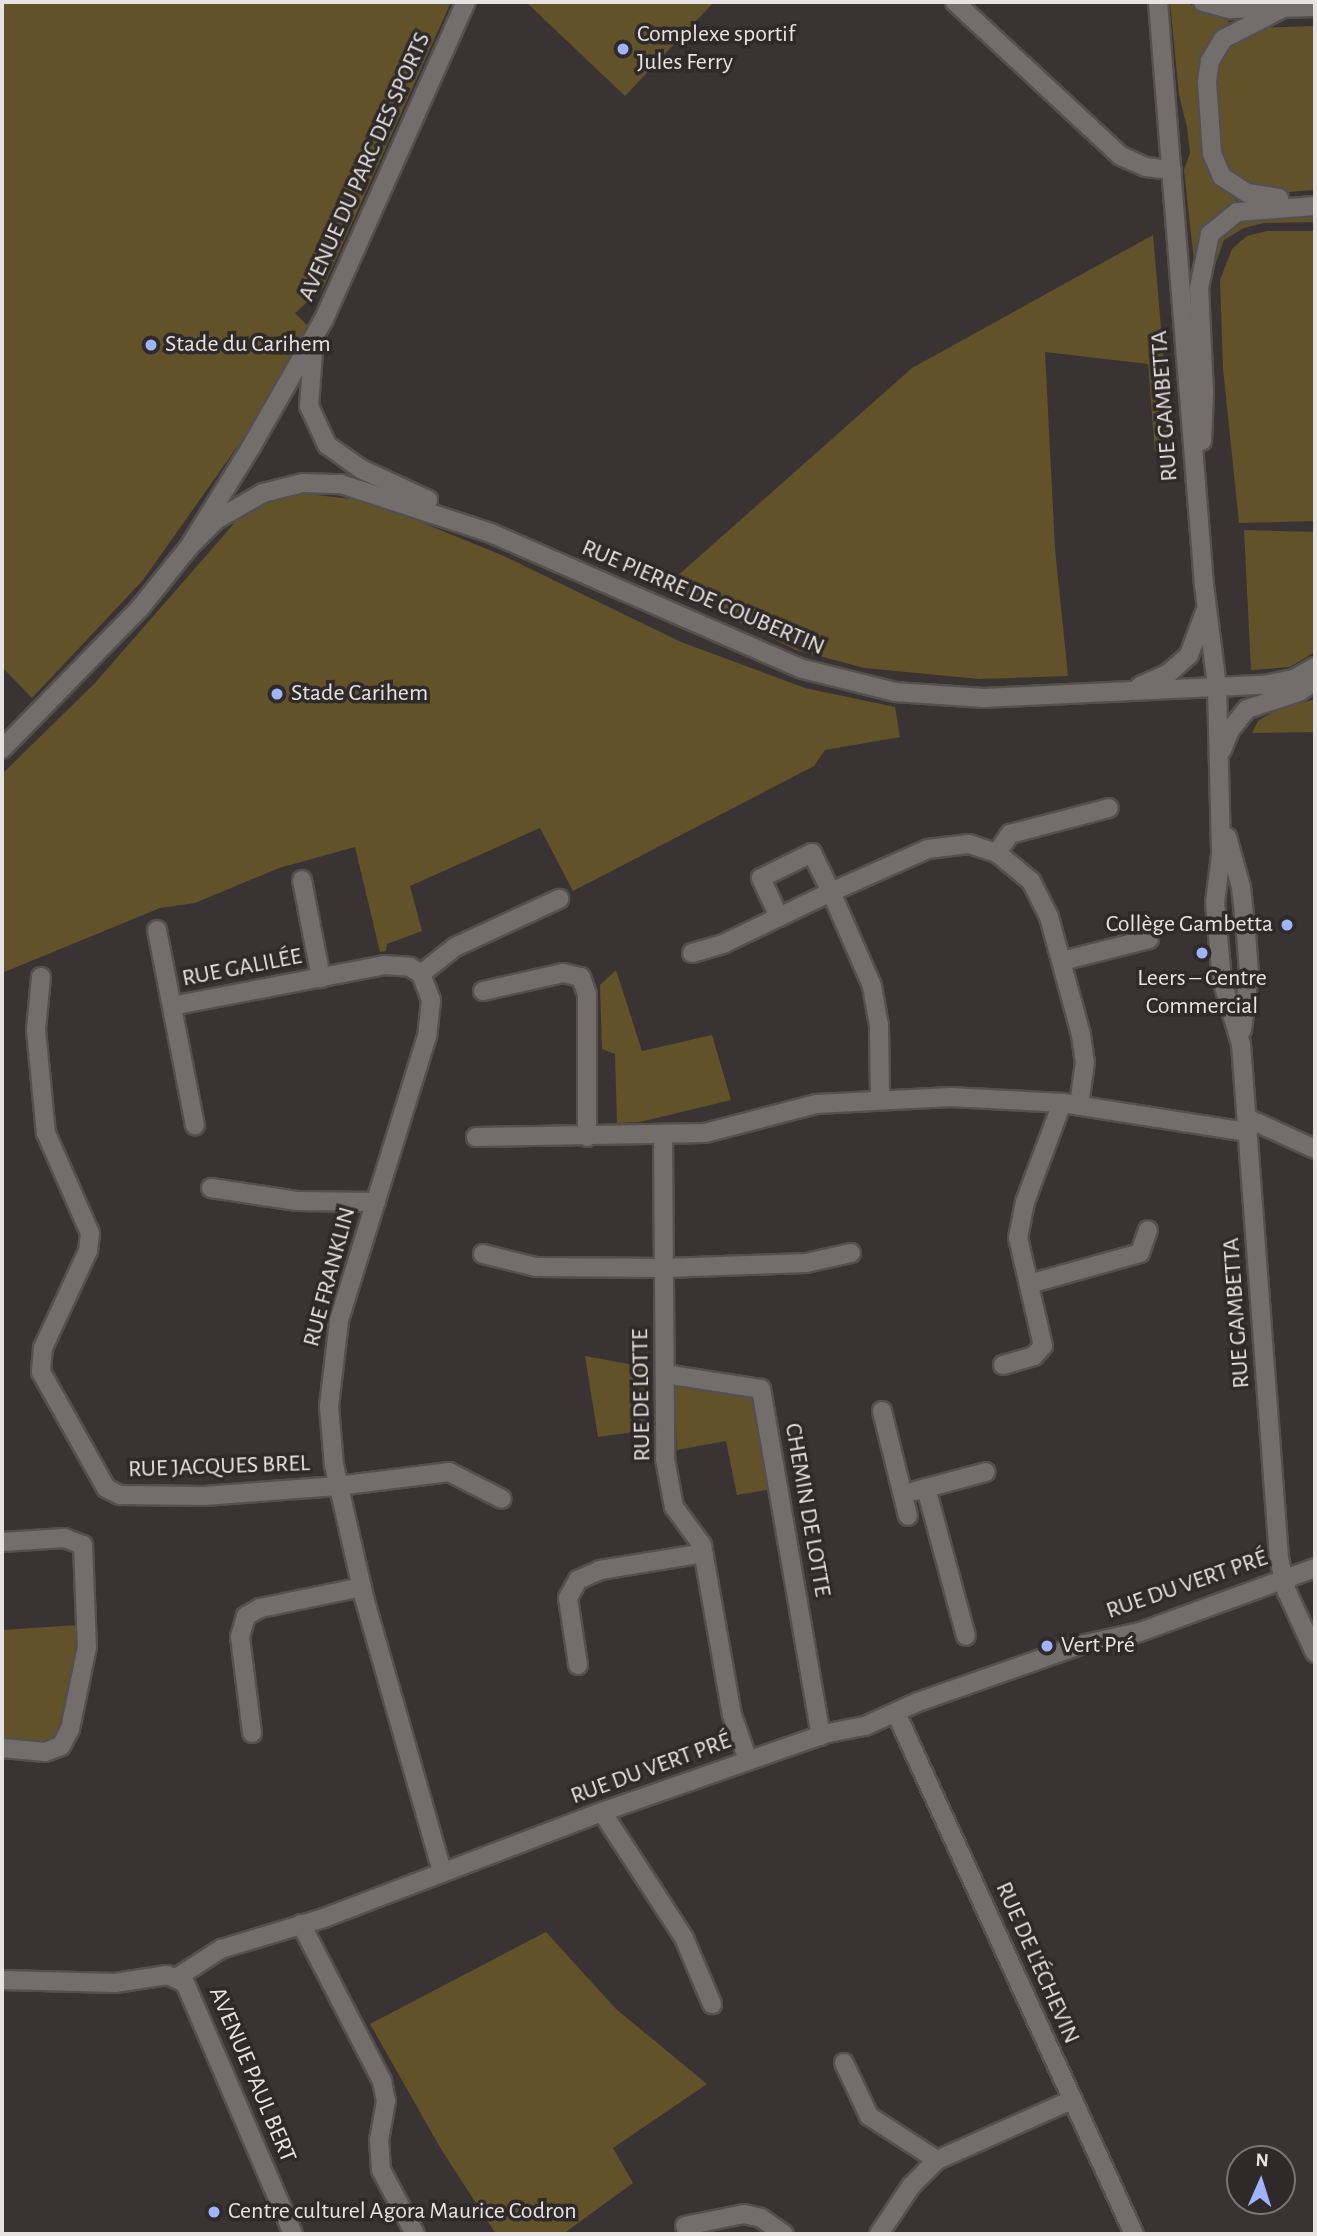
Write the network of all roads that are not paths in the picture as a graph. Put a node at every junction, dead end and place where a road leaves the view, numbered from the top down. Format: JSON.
{"nodes":[{"id":1,"x":466,"y":2,"type":"edge"},
{"id":2,"x":955,"y":2,"type":"edge"},
{"id":3,"x":1158,"y":2,"type":"edge"},
{"id":4,"x":1203,"y":2,"type":"edge"},
{"id":5,"x":1315,"y":7,"type":"edge"},
{"id":6,"x":1281,"y":9,"type":"junction"},
{"id":7,"x":1172,"y":170,"type":"junction"},
{"id":8,"x":1315,"y":198,"type":"edge"},
{"id":9,"x":1315,"y":206,"type":"edge"},
{"id":10,"x":324,"y":319,"type":"junction"},
{"id":11,"x":1196,"y":489,"type":"junction"},
{"id":12,"x":491,"y":533,"type":"junction"},
{"id":13,"x":188,"y":547,"type":"junction"},
{"id":14,"x":1206,"y":607,"type":"junction"},
{"id":15,"x":1315,"y":667,"type":"edge"},
{"id":16,"x":1315,"y":681,"type":"edge"},
{"id":17,"x":1217,"y":686,"type":"junction"},
{"id":18,"x":1110,"y":693,"type":"junction"},
{"id":19,"x":2,"y":749,"type":"edge"},
{"id":20,"x":1219,"y":768,"type":"junction"},
{"id":21,"x":1221,"y":807,"type":"junction"},
{"id":22,"x":1110,"y":808,"type":"dead end"},
{"id":23,"x":997,"y":852,"type":"junction"},
{"id":24,"x":302,"y":880,"type":"dead end"},
{"id":25,"x":831,"y":892,"type":"junction"},
{"id":26,"x":559,"y":899,"type":"dead end"},
{"id":27,"x":779,"y":917,"type":"junction"},
{"id":28,"x":157,"y":930,"type":"dead end"},
{"id":29,"x":1149,"y":939,"type":"dead end"},
{"id":30,"x":692,"y":953,"type":"dead end"},
{"id":31,"x":1062,"y":961,"type":"junction"},
{"id":32,"x":421,"y":974,"type":"junction"},
{"id":33,"x":41,"y":977,"type":"dead end"},
{"id":34,"x":321,"y":978,"type":"junction"},
{"id":35,"x":483,"y":990,"type":"dead end"},
{"id":36,"x":172,"y":1006,"type":"junction"},
{"id":37,"x":1241,"y":1044,"type":"junction"},
{"id":38,"x":880,"y":1098,"type":"junction"},
{"id":39,"x":1070,"y":1105,"type":"junction"},
{"id":40,"x":195,"y":1125,"type":"dead end"},
{"id":41,"x":1248,"y":1125,"type":"junction"},
{"id":42,"x":663,"y":1135,"type":"junction"},
{"id":43,"x":587,"y":1137,"type":"junction"},
{"id":44,"x":476,"y":1138,"type":"dead end"},
{"id":45,"x":1315,"y":1149,"type":"edge"},
{"id":46,"x":211,"y":1188,"type":"dead end"},
{"id":47,"x":376,"y":1202,"type":"junction"},
{"id":48,"x":1148,"y":1230,"type":"dead end"},
{"id":49,"x":851,"y":1253,"type":"dead end"},
{"id":50,"x":484,"y":1254,"type":"dead end"},
{"id":51,"x":665,"y":1268,"type":"junction"},
{"id":52,"x":1029,"y":1284,"type":"junction"},
{"id":53,"x":1003,"y":1365,"type":"dead end"},
{"id":54,"x":665,"y":1374,"type":"junction"},
{"id":55,"x":881,"y":1411,"type":"dead end"},
{"id":56,"x":986,"y":1472,"type":"dead end"},
{"id":57,"x":338,"y":1486,"type":"junction"},
{"id":58,"x":926,"y":1488,"type":"junction"},
{"id":59,"x":903,"y":1494,"type":"junction"},
{"id":60,"x":502,"y":1499,"type":"dead end"},
{"id":61,"x":908,"y":1516,"type":"dead end"},
{"id":62,"x":2,"y":1542,"type":"edge"},
{"id":63,"x":704,"y":1553,"type":"junction"},
{"id":64,"x":1315,"y":1568,"type":"edge"},
{"id":65,"x":1283,"y":1578,"type":"junction"},
{"id":66,"x":362,"y":1587,"type":"junction"},
{"id":67,"x":966,"y":1636,"type":"dead end"},
{"id":68,"x":1315,"y":1653,"type":"edge"},
{"id":69,"x":578,"y":1665,"type":"dead end"},
{"id":70,"x":896,"y":1713,"type":"junction"},
{"id":71,"x":252,"y":1733,"type":"dead end"},
{"id":72,"x":821,"y":1736,"type":"junction"},
{"id":73,"x":2,"y":1748,"type":"edge"},
{"id":74,"x":748,"y":1760,"type":"junction"},
{"id":75,"x":602,"y":1812,"type":"junction"},
{"id":76,"x":442,"y":1872,"type":"junction"},
{"id":77,"x":301,"y":1924,"type":"junction"},
{"id":78,"x":176,"y":1978,"type":"junction"},
{"id":79,"x":2,"y":1980,"type":"edge"},
{"id":80,"x":712,"y":2004,"type":"dead end"},
{"id":81,"x":844,"y":2063,"type":"dead end"},
{"id":82,"x":1072,"y":2100,"type":"junction"},
{"id":83,"x":937,"y":2160,"type":"junction"},
{"id":84,"x":685,"y":2226,"type":"dead end"},
{"id":85,"x":293,"y":2234,"type":"edge"},
{"id":86,"x":415,"y":2234,"type":"edge"},
{"id":87,"x":784,"y":2234,"type":"edge"},
{"id":88,"x":879,"y":2234,"type":"edge"},
{"id":89,"x":1134,"y":2234,"type":"edge"}],
"edges":[{"from":1,"to":10,"type":"street","name":"AVENUE DU PARC DES SPORTS"},
{"from":2,"to":7,"type":"street"},
{"from":3,"to":7,"type":"street","name":"RUE GAMBETTA"},
{"from":4,"to":6,"type":"street"},
{"from":5,"to":6,"type":"street"},
{"from":6,"to":8,"type":"street"},
{"from":7,"to":11,"type":"street","name":"RUE GAMBETTA"},
{"from":9,"to":11,"type":"street"},
{"from":10,"to":12,"type":"street","name":"RUE PIERRE DE COUBERTIN"},
{"from":10,"to":13,"type":"street","name":"AVENUE DU PARC DES SPORTS"},
{"from":11,"to":14,"type":"street","name":"RUE GAMBETTA"},
{"from":12,"to":13,"type":"street","name":"RUE PIERRE DE COUBERTIN"},
{"from":12,"to":18,"type":"street","name":"RUE PIERRE DE COUBERTIN"},
{"from":13,"to":19,"type":"street","name":"AVENUE DU PARC DES SPORTS"},
{"from":14,"to":17,"type":"street","name":"RUE GAMBETTA"},
{"from":14,"to":18,"type":"street","name":"RUE PIERRE DE COUBERTIN"},
{"from":15,"to":17,"type":"street","name":"RUE PIERRE DE COUBERTIN"},
{"from":16,"to":20,"type":"street"},
{"from":17,"to":18,"type":"street","name":"RUE PIERRE DE COUBERTIN"},
{"from":17,"to":20,"type":"street","name":"RUE GAMBETTA"},
{"from":20,"to":21,"type":"street","name":"RUE GAMBETTA"},
{"from":21,"to":37,"type":"street","name":"RUE GAMBETTA"},
{"from":21,"to":37,"type":"street","name":"RUE GAMBETTA"},
{"from":22,"to":23,"type":"street"},
{"from":23,"to":25,"type":"street"},
{"from":23,"to":31,"type":"street"},
{"from":24,"to":34,"type":"street","name":"RUE GALILÉE"},
{"from":25,"to":27,"type":"street"},
{"from":25,"to":27,"type":"street"},
{"from":25,"to":38,"type":"street"},
{"from":26,"to":32,"type":"street"},
{"from":27,"to":30,"type":"street"},
{"from":28,"to":36,"type":"street","name":"RUE GALILÉE"},
{"from":29,"to":31,"type":"street"},
{"from":31,"to":39,"type":"street"},
{"from":32,"to":34,"type":"street","name":"RUE GALILÉE"},
{"from":32,"to":47,"type":"street","name":"RUE FRANKLIN"},
{"from":33,"to":57,"type":"street","name":"RUE JACQUES BREL"},
{"from":34,"to":36,"type":"street","name":"RUE GALILÉE"},
{"from":35,"to":43,"type":"street"},
{"from":36,"to":40,"type":"street","name":"RUE GALILÉE"},
{"from":37,"to":41,"type":"street","name":"RUE GAMBETTA"},
{"from":38,"to":39,"type":"street"},
{"from":38,"to":42,"type":"street"},
{"from":39,"to":41,"type":"street"},
{"from":39,"to":52,"type":"street"},
{"from":41,"to":45,"type":"street"},
{"from":41,"to":65,"type":"street","name":"RUE GAMBETTA"},
{"from":42,"to":43,"type":"street"},
{"from":42,"to":51,"type":"street","name":"RUE DE LOTTE"},
{"from":43,"to":44,"type":"street"},
{"from":46,"to":47,"type":"street"},
{"from":47,"to":57,"type":"street","name":"RUE FRANKLIN"},
{"from":48,"to":52,"type":"street"},
{"from":49,"to":51,"type":"street"},
{"from":50,"to":51,"type":"street"},
{"from":51,"to":54,"type":"street","name":"RUE DE LOTTE"},
{"from":52,"to":53,"type":"street"},
{"from":54,"to":63,"type":"street","name":"RUE DE LOTTE"},
{"from":54,"to":72,"type":"street","name":"CHEMIN DE LOTTE"},
{"from":55,"to":59,"type":"street"},
{"from":56,"to":58,"type":"street"},
{"from":57,"to":60,"type":"street","name":"RUE JACQUES BREL"},
{"from":57,"to":66,"type":"street","name":"RUE FRANKLIN"},
{"from":58,"to":59,"type":"street"},
{"from":58,"to":67,"type":"street"},
{"from":59,"to":61,"type":"street"},
{"from":62,"to":73,"type":"street"},
{"from":63,"to":69,"type":"street"},
{"from":63,"to":74,"type":"street","name":"RUE DE LOTTE"},
{"from":64,"to":65,"type":"street","name":"RUE DU VERT PRÉ"},
{"from":65,"to":68,"type":"street","name":"RUE GAMBETTA"},
{"from":65,"to":70,"type":"street","name":"RUE DU VERT PRÉ"},
{"from":66,"to":71,"type":"street"},
{"from":66,"to":76,"type":"street","name":"RUE FRANKLIN"},
{"from":70,"to":72,"type":"street","name":"RUE DU VERT PRÉ"},
{"from":70,"to":82,"type":"street","name":"RUE DE L'ÉCHEVIN"},
{"from":72,"to":74,"type":"street","name":"RUE DU VERT PRÉ"},
{"from":74,"to":75,"type":"street","name":"RUE DU VERT PRÉ"},
{"from":75,"to":76,"type":"street","name":"RUE DU VERT PRÉ"},
{"from":75,"to":80,"type":"street"},
{"from":76,"to":77,"type":"street","name":"RUE DU VERT PRÉ"},
{"from":77,"to":78,"type":"street","name":"RUE DU VERT PRÉ"},
{"from":77,"to":86,"type":"street"},
{"from":78,"to":79,"type":"street","name":"RUE DU VERT PRÉ"},
{"from":78,"to":85,"type":"street","name":"AVENUE PAUL BERT"},
{"from":81,"to":83,"type":"street"},
{"from":82,"to":83,"type":"street"},
{"from":82,"to":89,"type":"street","name":"RUE DE L'ÉCHEVIN"},
{"from":83,"to":88,"type":"street"},
{"from":84,"to":87,"type":"street"}]}
